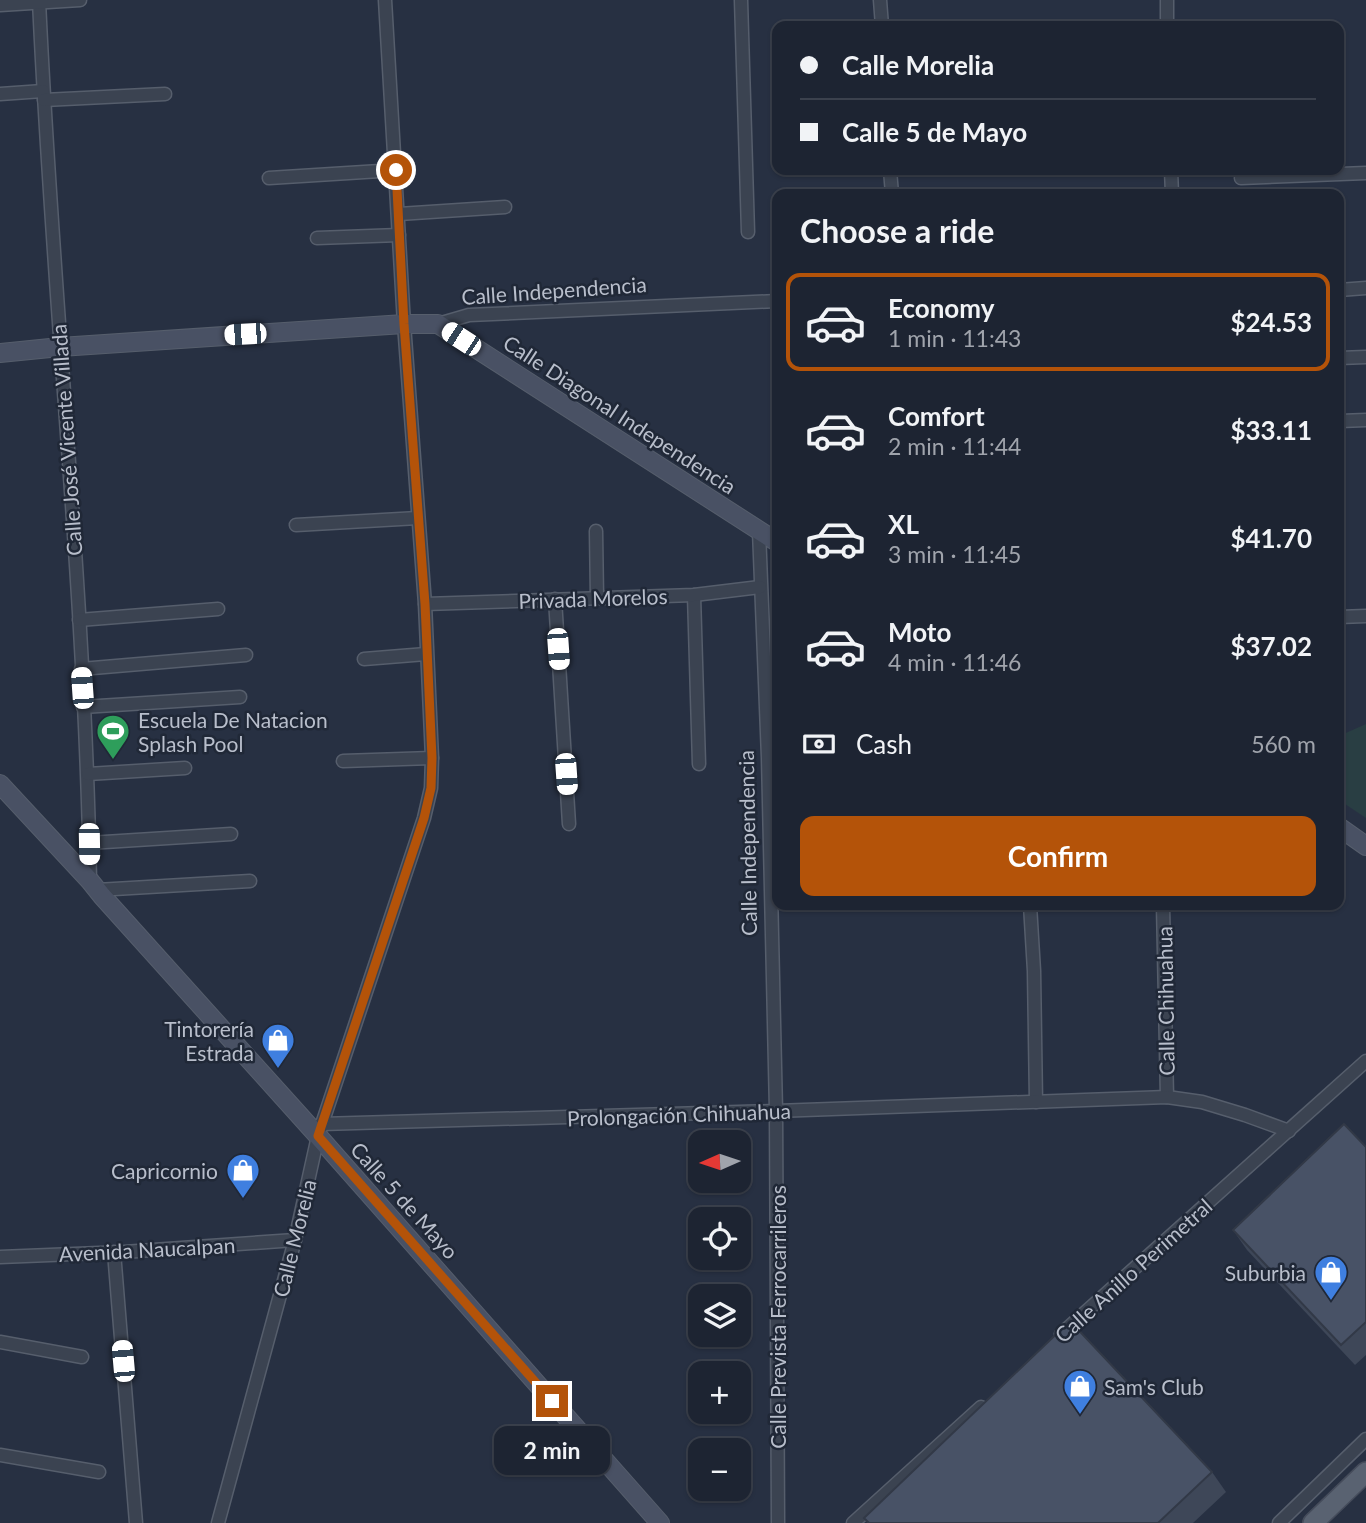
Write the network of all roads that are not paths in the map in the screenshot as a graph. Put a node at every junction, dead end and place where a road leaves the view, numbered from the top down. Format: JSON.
{"nodes":[{"id":1,"x":80,"y":0,"type":"edge"},
{"id":2,"x":385,"y":0,"type":"edge"},
{"id":3,"x":741,"y":0,"type":"edge"},
{"id":4,"x":880,"y":0,"type":"edge"},
{"id":5,"x":1167,"y":0,"type":"edge"},
{"id":6,"x":39,"y":2,"type":"edge"},
{"id":7,"x":0,"y":5,"type":"edge"},
{"id":8,"x":882,"y":21,"type":"edge"},
{"id":9,"x":1167,"y":21,"type":"edge"},
{"id":10,"x":0,"y":94,"type":"edge"},
{"id":11,"x":165,"y":94,"type":"dead end"},
{"id":12,"x":43,"y":96,"type":"junction"},
{"id":13,"x":396,"y":170,"type":"junction"},
{"id":14,"x":1366,"y":173,"type":"edge"},
{"id":15,"x":1344,"y":174,"type":"edge"},
{"id":16,"x":1316,"y":175,"type":"edge"},
{"id":17,"x":269,"y":178,"type":"dead end"},
{"id":18,"x":1241,"y":178,"type":"dead end"},
{"id":19,"x":505,"y":207,"type":"dead end"},
{"id":20,"x":398,"y":214,"type":"junction"},
{"id":21,"x":748,"y":232,"type":"dead end"},
{"id":22,"x":399,"y":235,"type":"junction"},
{"id":23,"x":317,"y":238,"type":"dead end"},
{"id":24,"x":1366,"y":288,"type":"edge"},
{"id":25,"x":1344,"y":290,"type":"edge"},
{"id":26,"x":772,"y":300,"type":"edge"},
{"id":27,"x":404,"y":324,"type":"junction"},
{"id":28,"x":438,"y":324,"type":"junction"},
{"id":29,"x":60,"y":346,"type":"junction"},
{"id":30,"x":0,"y":353,"type":"edge"},
{"id":31,"x":1366,"y":357,"type":"edge"},
{"id":32,"x":1344,"y":358,"type":"edge"},
{"id":33,"x":1366,"y":420,"type":"edge"},
{"id":34,"x":1344,"y":421,"type":"edge"},
{"id":35,"x":418,"y":518,"type":"junction"},
{"id":36,"x":296,"y":525,"type":"dead end"},
{"id":37,"x":596,"y":531,"type":"dead end"},
{"id":38,"x":759,"y":531,"type":"junction"},
{"id":39,"x":772,"y":539,"type":"edge"},
{"id":40,"x":760,"y":587,"type":"junction"},
{"id":41,"x":694,"y":595,"type":"junction"},
{"id":42,"x":597,"y":598,"type":"junction"},
{"id":43,"x":555,"y":599,"type":"junction"},
{"id":44,"x":425,"y":604,"type":"junction"},
{"id":45,"x":218,"y":610,"type":"dead end"},
{"id":46,"x":1366,"y":616,"type":"edge"},
{"id":47,"x":1344,"y":617,"type":"edge"},
{"id":48,"x":79,"y":620,"type":"junction"},
{"id":49,"x":426,"y":654,"type":"junction"},
{"id":50,"x":246,"y":655,"type":"dead end"},
{"id":51,"x":364,"y":659,"type":"dead end"},
{"id":52,"x":81,"y":668,"type":"junction"},
{"id":53,"x":240,"y":697,"type":"dead end"},
{"id":54,"x":83,"y":707,"type":"junction"},
{"id":55,"x":432,"y":758,"type":"junction"},
{"id":56,"x":772,"y":758,"type":"edge"},
{"id":57,"x":344,"y":761,"type":"dead end"},
{"id":58,"x":699,"y":764,"type":"dead end"},
{"id":59,"x":185,"y":768,"type":"dead end"},
{"id":60,"x":88,"y":774,"type":"junction"},
{"id":61,"x":0,"y":784,"type":"edge"},
{"id":62,"x":569,"y":824,"type":"dead end"},
{"id":63,"x":1344,"y":831,"type":"edge"},
{"id":64,"x":231,"y":834,"type":"dead end"},
{"id":65,"x":89,"y":844,"type":"junction"},
{"id":66,"x":1366,"y":846,"type":"edge"},
{"id":67,"x":250,"y":881,"type":"dead end"},
{"id":68,"x":93,"y":885,"type":"junction"},
{"id":69,"x":774,"y":910,"type":"edge"},
{"id":70,"x":1030,"y":910,"type":"edge"},
{"id":71,"x":1163,"y":910,"type":"edge"},
{"id":72,"x":1366,"y":1061,"type":"edge"},
{"id":73,"x":1167,"y":1097,"type":"junction"},
{"id":74,"x":1036,"y":1102,"type":"junction"},
{"id":75,"x":776,"y":1111,"type":"junction"},
{"id":76,"x":320,"y":1130,"type":"junction"},
{"id":77,"x":1289,"y":1131,"type":"junction"},
{"id":78,"x":295,"y":1240,"type":"junction"},
{"id":79,"x":114,"y":1252,"type":"junction"},
{"id":80,"x":0,"y":1257,"type":"edge"},
{"id":81,"x":1053,"y":1341,"type":"edge"},
{"id":82,"x":0,"y":1342,"type":"edge"},
{"id":83,"x":82,"y":1357,"type":"dead end"},
{"id":84,"x":993,"y":1396,"type":"edge"},
{"id":85,"x":1366,"y":1439,"type":"edge"},
{"id":86,"x":0,"y":1455,"type":"edge"},
{"id":87,"x":99,"y":1472,"type":"dead end"},
{"id":88,"x":1366,"y":1472,"type":"edge"},
{"id":89,"x":136,"y":1523,"type":"edge"},
{"id":90,"x":218,"y":1523,"type":"edge"},
{"id":91,"x":660,"y":1523,"type":"edge"},
{"id":92,"x":778,"y":1523,"type":"edge"},
{"id":93,"x":853,"y":1523,"type":"edge"},
{"id":94,"x":1279,"y":1523,"type":"edge"},
{"id":95,"x":1313,"y":1523,"type":"edge"}],
"edges":[{"from":1,"to":6,"type":"street"},
{"from":2,"to":13,"type":"street","name":"Calle Morelia"},
{"from":3,"to":21,"type":"street"},
{"from":4,"to":8,"type":"street"},
{"from":5,"to":9,"type":"street"},
{"from":6,"to":7,"type":"street"},
{"from":6,"to":12,"type":"street","name":"Calle José Vicente Villada"},
{"from":10,"to":12,"type":"street"},
{"from":11,"to":12,"type":"street"},
{"from":12,"to":29,"type":"street","name":"Calle José Vicente Villada"},
{"from":13,"to":17,"type":"street"},
{"from":13,"to":20,"type":"street","name":"Calle Morelia"},
{"from":14,"to":15,"type":"street"},
{"from":16,"to":18,"type":"street"},
{"from":19,"to":20,"type":"street"},
{"from":20,"to":22,"type":"street","name":"Calle Morelia"},
{"from":22,"to":23,"type":"street"},
{"from":22,"to":27,"type":"street","name":"Calle Morelia"},
{"from":24,"to":25,"type":"street"},
{"from":26,"to":28,"type":"street","name":"Calle Independencia"},
{"from":27,"to":28,"type":"main road","name":"Calle Independencia"},
{"from":27,"to":29,"type":"main road","name":"Calle Independencia"},
{"from":27,"to":35,"type":"street","name":"Calle Morelia"},
{"from":28,"to":38,"type":"main road","name":"Calle Diagonal Independencia"},
{"from":29,"to":30,"type":"main road","name":"Calle Independencia"},
{"from":29,"to":48,"type":"street","name":"Calle José Vicente Villada"},
{"from":31,"to":32,"type":"street"},
{"from":33,"to":34,"type":"street"},
{"from":35,"to":36,"type":"street"},
{"from":35,"to":44,"type":"street","name":"Calle Morelia"},
{"from":37,"to":42,"type":"street"},
{"from":38,"to":39,"type":"main road","name":"Calle Diagonal Independencia"},
{"from":38,"to":40,"type":"street","name":"Calle Independencia"},
{"from":40,"to":41,"type":"street","name":"Privada Morelos"},
{"from":40,"to":56,"type":"street","name":"Calle Independencia"},
{"from":41,"to":42,"type":"street","name":"Privada Morelos"},
{"from":41,"to":58,"type":"street"},
{"from":42,"to":43,"type":"street","name":"Privada Morelos"},
{"from":43,"to":44,"type":"street","name":"Privada Morelos"},
{"from":43,"to":62,"type":"street"},
{"from":44,"to":49,"type":"street","name":"Calle Morelia"},
{"from":45,"to":48,"type":"street"},
{"from":46,"to":47,"type":"street"},
{"from":48,"to":52,"type":"street","name":"Calle José Vicente Villada"},
{"from":49,"to":51,"type":"street"},
{"from":49,"to":55,"type":"street","name":"Calle Morelia"},
{"from":50,"to":52,"type":"street"},
{"from":52,"to":54,"type":"street","name":"Calle José Vicente Villada"},
{"from":53,"to":54,"type":"street"},
{"from":54,"to":60,"type":"street","name":"Calle José Vicente Villada"},
{"from":55,"to":57,"type":"street"},
{"from":55,"to":76,"type":"street","name":"Calle Morelia"},
{"from":59,"to":60,"type":"street"},
{"from":60,"to":65,"type":"street","name":"Calle José Vicente Villada"},
{"from":61,"to":68,"type":"main road","name":"Calle 5 de Mayo"},
{"from":63,"to":66,"type":"main road"},
{"from":64,"to":65,"type":"street"},
{"from":65,"to":68,"type":"street","name":"Calle José Vicente Villada"},
{"from":67,"to":68,"type":"street"},
{"from":68,"to":76,"type":"main road","name":"Calle 5 de Mayo"},
{"from":69,"to":75,"type":"street","name":"Calle Independencia"},
{"from":70,"to":74,"type":"street"},
{"from":71,"to":73,"type":"street","name":"Calle Chihuahua"},
{"from":72,"to":77,"type":"street","name":"Calle Anillo Perimetral"},
{"from":73,"to":74,"type":"street"},
{"from":73,"to":77,"type":"street"},
{"from":74,"to":75,"type":"street","name":"Prolongación Chihuahua"},
{"from":75,"to":76,"type":"street","name":"Prolongación Chihuahua"},
{"from":75,"to":92,"type":"street","name":"Calle Prevista Ferrocarrileros"},
{"from":76,"to":78,"type":"street","name":"Calle Morelia"},
{"from":76,"to":91,"type":"main road","name":"Calle 5 de Mayo"},
{"from":77,"to":81,"type":"street","name":"Calle Anillo Perimetral"},
{"from":78,"to":79,"type":"street","name":"Avenida Naucalpan"},
{"from":78,"to":90,"type":"street","name":"Calle Morelia"},
{"from":79,"to":80,"type":"street","name":"Avenida Naucalpan"},
{"from":79,"to":89,"type":"street"},
{"from":82,"to":83,"type":"street"},
{"from":84,"to":93,"type":"street"},
{"from":85,"to":94,"type":"street"},
{"from":86,"to":87,"type":"street"},
{"from":88,"to":95,"type":"main road"}]}
